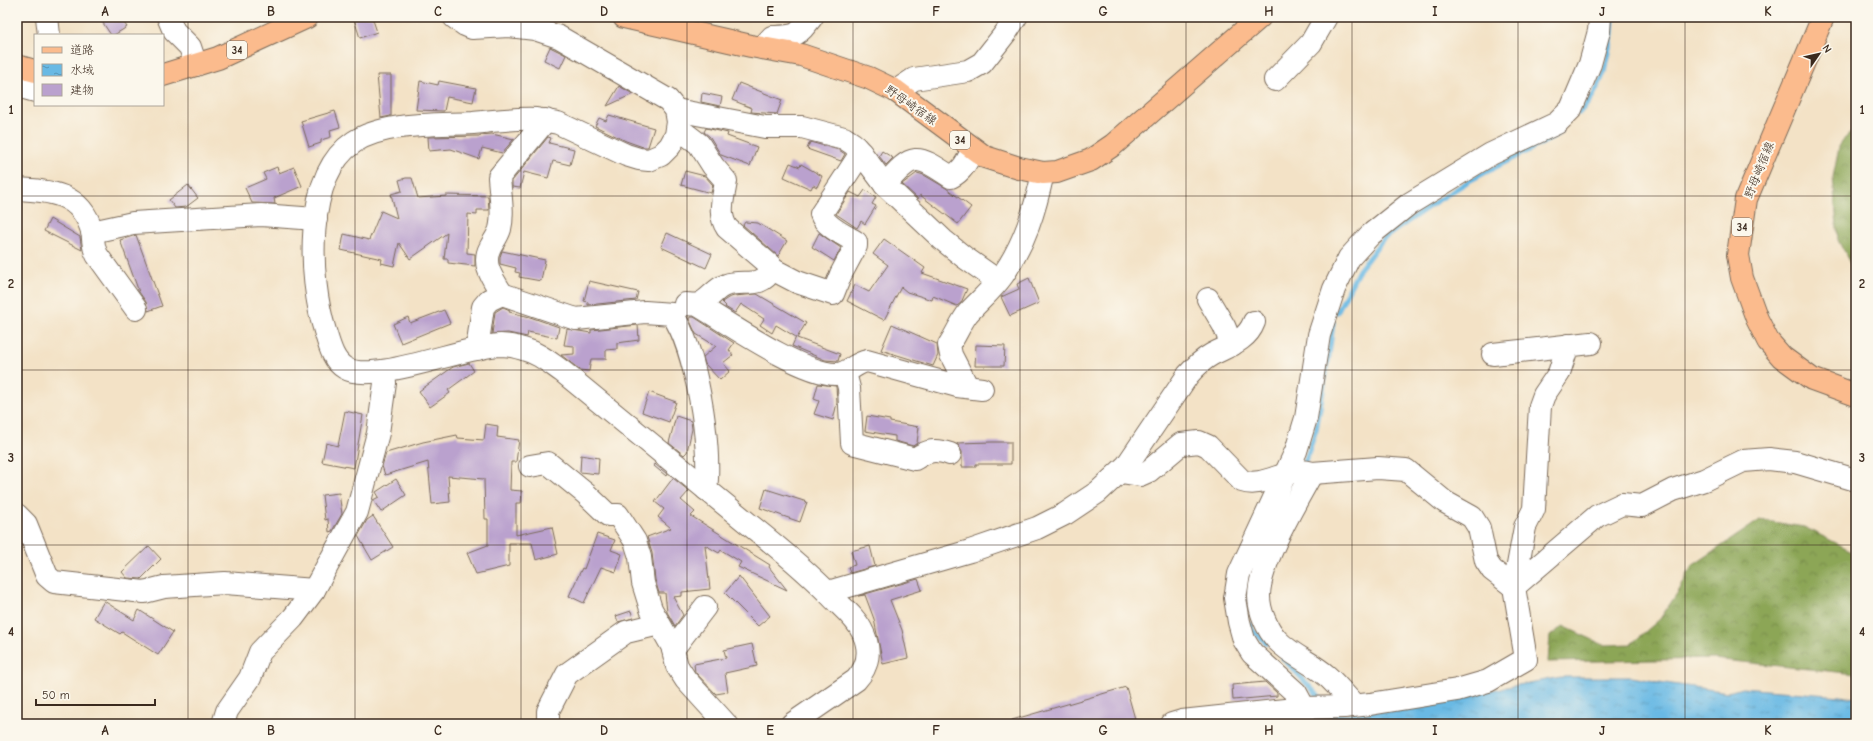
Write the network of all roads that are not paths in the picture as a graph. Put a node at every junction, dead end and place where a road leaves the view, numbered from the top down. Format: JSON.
{"nodes":[{"id":1,"x":47,"y":17,"type":"edge"},
{"id":2,"x":168,"y":17,"type":"edge"},
{"id":3,"x":308,"y":17,"type":"edge"},
{"id":4,"x":454,"y":17,"type":"edge"},
{"id":5,"x":812,"y":17,"type":"edge"},
{"id":6,"x":1016,"y":17,"type":"edge"},
{"id":7,"x":1260,"y":17,"type":"edge"},
{"id":8,"x":1326,"y":17,"type":"edge"},
{"id":9,"x":1600,"y":17,"type":"edge"},
{"id":10,"x":1823,"y":17,"type":"edge"},
{"id":11,"x":632,"y":18,"type":"edge"},
{"id":12,"x":49,"y":34,"type":"edge"},
{"id":13,"x":762,"y":48,"type":"junction"},
{"id":14,"x":196,"y":65,"type":"junction"},
{"id":15,"x":17,"y":66,"type":"edge"},
{"id":16,"x":34,"y":70,"type":"edge"},
{"id":17,"x":164,"y":75,"type":"edge"},
{"id":18,"x":1276,"y":80,"type":"dead end"},
{"id":19,"x":17,"y":86,"type":"edge"},
{"id":20,"x":34,"y":91,"type":"edge"},
{"id":21,"x":896,"y":91,"type":"junction"},
{"id":22,"x":677,"y":119,"type":"junction"},
{"id":23,"x":546,"y":120,"type":"junction"},
{"id":24,"x":973,"y":149,"type":"junction"},
{"id":25,"x":861,"y":153,"type":"junction"},
{"id":26,"x":1043,"y":173,"type":"junction"},
{"id":27,"x":885,"y":185,"type":"junction"},
{"id":28,"x":17,"y":189,"type":"edge"},
{"id":29,"x":316,"y":219,"type":"junction"},
{"id":30,"x":92,"y":232,"type":"junction"},
{"id":31,"x":772,"y":269,"type":"junction"},
{"id":32,"x":998,"y":281,"type":"junction"},
{"id":33,"x":502,"y":294,"type":"junction"},
{"id":34,"x":1208,"y":299,"type":"dead end"},
{"id":35,"x":698,"y":305,"type":"junction"},
{"id":36,"x":136,"y":309,"type":"dead end"},
{"id":37,"x":672,"y":314,"type":"junction"},
{"id":38,"x":1254,"y":322,"type":"dead end"},
{"id":39,"x":1591,"y":343,"type":"dead end"},
{"id":40,"x":1232,"y":345,"type":"junction"},
{"id":41,"x":1568,"y":345,"type":"junction"},
{"id":42,"x":478,"y":349,"type":"junction"},
{"id":43,"x":1492,"y":354,"type":"dead end"},
{"id":44,"x":384,"y":371,"type":"junction"},
{"id":45,"x":844,"y":373,"type":"junction"},
{"id":46,"x":1856,"y":395,"type":"edge"},
{"id":47,"x":950,"y":454,"type":"dead end"},
{"id":48,"x":530,"y":466,"type":"dead end"},
{"id":49,"x":1121,"y":472,"type":"junction"},
{"id":50,"x":1312,"y":473,"type":"junction"},
{"id":51,"x":1284,"y":476,"type":"junction"},
{"id":52,"x":1856,"y":480,"type":"edge"},
{"id":53,"x":706,"y":489,"type":"junction"},
{"id":54,"x":17,"y":515,"type":"edge"},
{"id":55,"x":1514,"y":587,"type":"junction"},
{"id":56,"x":314,"y":590,"type":"junction"},
{"id":57,"x":828,"y":592,"type":"junction"},
{"id":58,"x":705,"y":607,"type":"dead end"},
{"id":59,"x":659,"y":624,"type":"junction"},
{"id":60,"x":673,"y":649,"type":"junction"},
{"id":61,"x":1349,"y":706,"type":"junction"},
{"id":62,"x":1309,"y":708,"type":"junction"},
{"id":63,"x":223,"y":724,"type":"edge"},
{"id":64,"x":548,"y":724,"type":"edge"},
{"id":65,"x":726,"y":724,"type":"edge"},
{"id":66,"x":792,"y":724,"type":"edge"},
{"id":67,"x":1172,"y":724,"type":"edge"}],
"edges":[{"from":1,"to":12,"type":"street"},
{"from":2,"to":14,"type":"street"},
{"from":3,"to":14,"type":"main road","number":"34"},
{"from":4,"to":22,"type":"street"},
{"from":5,"to":13,"type":"street"},
{"from":6,"to":21,"type":"street"},
{"from":7,"to":26,"type":"main road","name":"野母崎宿線","number":"34"},
{"from":8,"to":18,"type":"street"},
{"from":9,"to":51,"type":"street"},
{"from":10,"to":46,"type":"main road","name":"野母崎宿線","number":"34"},
{"from":11,"to":13,"type":"main road","name":"野母崎宿線","number":"34"},
{"from":13,"to":21,"type":"main road","name":"野母崎宿線","number":"34"},
{"from":14,"to":17,"type":"main road","number":"34"},
{"from":15,"to":16,"type":"main road"},
{"from":19,"to":20,"type":"street"},
{"from":21,"to":24,"type":"main road","name":"野母崎宿線","number":"34"},
{"from":22,"to":23,"type":"street"},
{"from":22,"to":25,"type":"street"},
{"from":22,"to":31,"type":"street"},
{"from":23,"to":29,"type":"street"},
{"from":23,"to":33,"type":"street"},
{"from":24,"to":26,"type":"main road","name":"野母崎宿線","number":"34"},
{"from":24,"to":27,"type":"street"},
{"from":25,"to":27,"type":"street"},
{"from":25,"to":31,"type":"street"},
{"from":26,"to":32,"type":"street"},
{"from":27,"to":32,"type":"street"},
{"from":28,"to":30,"type":"street"},
{"from":29,"to":30,"type":"street"},
{"from":29,"to":44,"type":"street"},
{"from":30,"to":36,"type":"street"},
{"from":31,"to":35,"type":"street"},
{"from":32,"to":45,"type":"street"},
{"from":33,"to":37,"type":"street"},
{"from":33,"to":42,"type":"street"},
{"from":34,"to":40,"type":"street"},
{"from":35,"to":37,"type":"street"},
{"from":35,"to":45,"type":"street"},
{"from":37,"to":53,"type":"street"},
{"from":38,"to":40,"type":"street"},
{"from":39,"to":41,"type":"street"},
{"from":40,"to":49,"type":"street"},
{"from":41,"to":43,"type":"street"},
{"from":41,"to":55,"type":"street"},
{"from":42,"to":44,"type":"street"},
{"from":42,"to":53,"type":"street"},
{"from":44,"to":56,"type":"street"},
{"from":45,"to":47,"type":"street"},
{"from":48,"to":59,"type":"street"},
{"from":49,"to":51,"type":"street"},
{"from":49,"to":57,"type":"street"},
{"from":50,"to":51,"type":"street"},
{"from":50,"to":55,"type":"street"},
{"from":50,"to":61,"type":"street"},
{"from":51,"to":62,"type":"street"},
{"from":52,"to":55,"type":"street"},
{"from":53,"to":57,"type":"street"},
{"from":54,"to":56,"type":"street"},
{"from":55,"to":61,"type":"street"},
{"from":56,"to":63,"type":"street"},
{"from":57,"to":66,"type":"street"},
{"from":58,"to":60,"type":"street"},
{"from":59,"to":60,"type":"street"},
{"from":59,"to":64,"type":"street"},
{"from":60,"to":65,"type":"street"},
{"from":61,"to":62,"type":"street"},
{"from":62,"to":67,"type":"street"}]}
